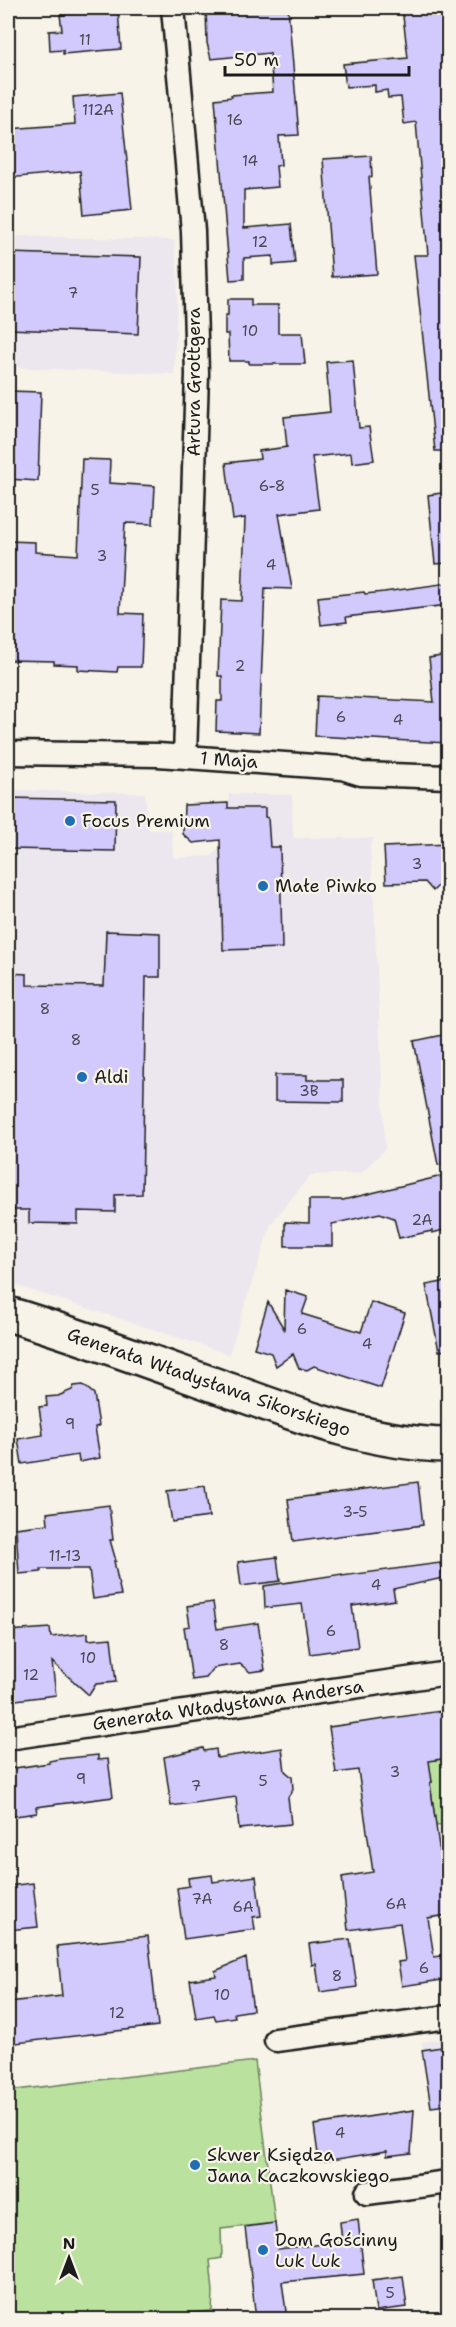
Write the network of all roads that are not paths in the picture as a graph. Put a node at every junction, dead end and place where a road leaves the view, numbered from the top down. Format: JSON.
{"nodes":[{"id":1,"x":173,"y":8,"type":"edge"},
{"id":2,"x":8,"y":753,"type":"edge"},
{"id":3,"x":184,"y":757,"type":"junction"},
{"id":4,"x":448,"y":777,"type":"edge"},
{"id":5,"x":8,"y":1314,"type":"edge"},
{"id":6,"x":448,"y":1445,"type":"edge"},
{"id":7,"x":448,"y":1672,"type":"edge"},
{"id":8,"x":8,"y":1738,"type":"edge"},
{"id":9,"x":448,"y":2017,"type":"edge"},
{"id":10,"x":276,"y":2040,"type":"dead end"},
{"id":11,"x":448,"y":2182,"type":"edge"},
{"id":12,"x":367,"y":2193,"type":"dead end"}],
"edges":[{"from":1,"to":3,"type":"street","name":"Artura Grottgera"},
{"from":2,"to":3,"type":"street","name":"1 Maja"},
{"from":3,"to":4,"type":"street","name":"1 Maja"},
{"from":5,"to":6,"type":"street","name":"Generała Władysława Sikorskiego"},
{"from":7,"to":8,"type":"street","name":"Generała Władysława Andersa"},
{"from":9,"to":10,"type":"street"},
{"from":11,"to":12,"type":"street"}]}
